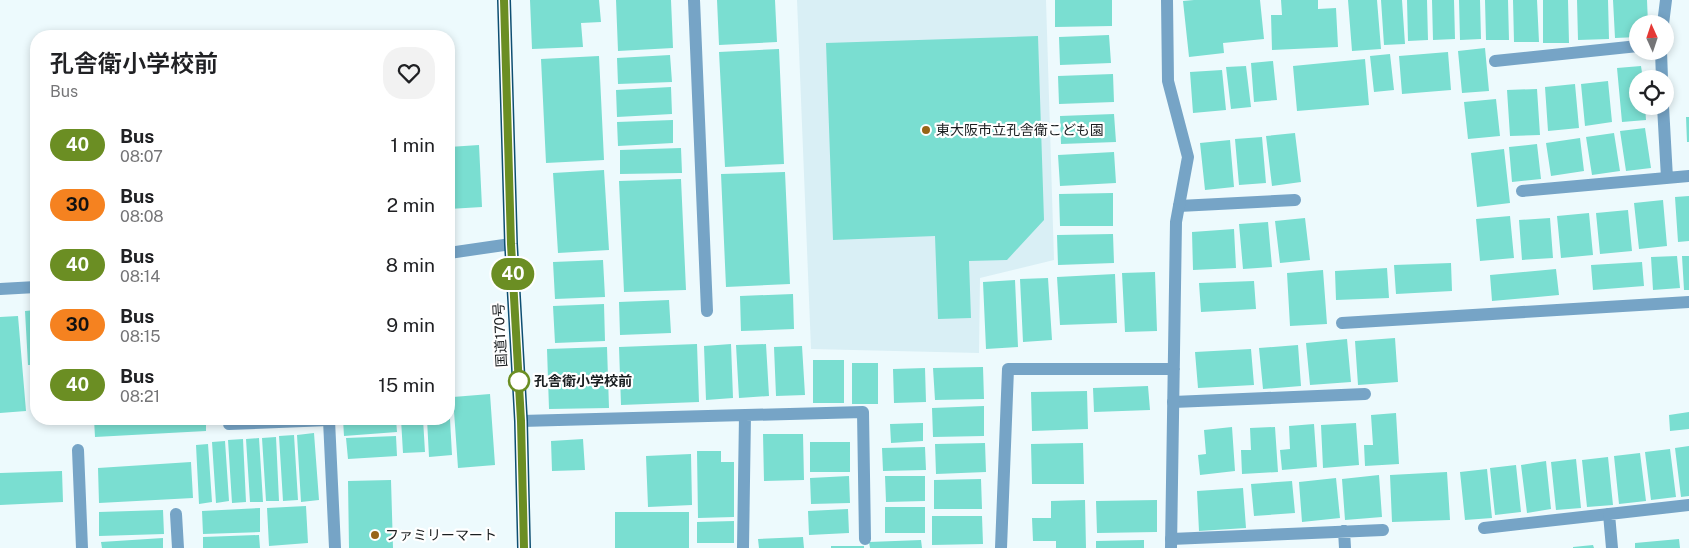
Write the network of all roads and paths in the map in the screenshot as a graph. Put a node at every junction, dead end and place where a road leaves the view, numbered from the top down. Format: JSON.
{"nodes":[{"id":1,"x":504,"y":0,"type":"edge"},
{"id":2,"x":694,"y":0,"type":"edge"},
{"id":3,"x":1167,"y":0,"type":"edge"},
{"id":4,"x":1666,"y":0,"type":"edge"},
{"id":5,"x":1664,"y":15,"type":"edge"},
{"id":6,"x":1629,"y":47,"type":"edge"},
{"id":7,"x":1495,"y":61,"type":"dead end"},
{"id":8,"x":1664,"y":115,"type":"edge"},
{"id":9,"x":1689,"y":176,"type":"edge"},
{"id":10,"x":1667,"y":178,"type":"junction"},
{"id":11,"x":1522,"y":191,"type":"dead end"},
{"id":12,"x":1295,"y":200,"type":"dead end"},
{"id":13,"x":1179,"y":206,"type":"junction"},
{"id":14,"x":511,"y":244,"type":"junction"},
{"id":15,"x":455,"y":251,"type":"edge"},
{"id":16,"x":30,"y":287,"type":"edge"},
{"id":17,"x":0,"y":289,"type":"edge"},
{"id":18,"x":1689,"y":302,"type":"edge"},
{"id":19,"x":707,"y":311,"type":"dead end"},
{"id":20,"x":1342,"y":323,"type":"dead end"},
{"id":21,"x":1174,"y":369,"type":"junction"},
{"id":22,"x":1366,"y":394,"type":"dead end"},
{"id":23,"x":1173,"y":402,"type":"junction"},
{"id":24,"x":745,"y":415,"type":"junction"},
{"id":25,"x":521,"y":421,"type":"junction"},
{"id":26,"x":329,"y":425,"type":"edge"},
{"id":27,"x":78,"y":450,"type":"dead end"},
{"id":28,"x":1689,"y":505,"type":"edge"},
{"id":29,"x":176,"y":514,"type":"dead end"},
{"id":30,"x":1609,"y":514,"type":"junction"},
{"id":31,"x":1484,"y":528,"type":"dead end"},
{"id":32,"x":1383,"y":530,"type":"dead end"},
{"id":33,"x":1344,"y":532,"type":"junction"},
{"id":34,"x":865,"y":538,"type":"dead end"},
{"id":35,"x":1171,"y":543,"type":"edge"},
{"id":36,"x":82,"y":548,"type":"edge"},
{"id":37,"x":178,"y":548,"type":"edge"},
{"id":38,"x":335,"y":548,"type":"edge"},
{"id":39,"x":524,"y":548,"type":"edge"},
{"id":40,"x":743,"y":548,"type":"edge"},
{"id":41,"x":1002,"y":548,"type":"edge"},
{"id":42,"x":1345,"y":548,"type":"edge"},
{"id":43,"x":1612,"y":548,"type":"edge"}],
"edges":[{"from":1,"to":14,"type":"highway","name":"国道170号"},
{"from":2,"to":19,"type":"street"},
{"from":3,"to":13,"type":"street"},
{"from":4,"to":5,"type":"street"},
{"from":6,"to":7,"type":"street"},
{"from":8,"to":10,"type":"street"},
{"from":9,"to":10,"type":"street"},
{"from":10,"to":11,"type":"street"},
{"from":12,"to":13,"type":"street"},
{"from":13,"to":21,"type":"street"},
{"from":14,"to":15,"type":"street"},
{"from":14,"to":25,"type":"highway","name":"国道170号"},
{"from":16,"to":17,"type":"street"},
{"from":18,"to":20,"type":"street"},
{"from":21,"to":23,"type":"street"},
{"from":21,"to":41,"type":"street"},
{"from":22,"to":23,"type":"street"},
{"from":23,"to":35,"type":"street"},
{"from":24,"to":25,"type":"street"},
{"from":24,"to":34,"type":"street"},
{"from":24,"to":40,"type":"street"},
{"from":25,"to":39,"type":"highway","name":"国道170号"},
{"from":26,"to":38,"type":"street"},
{"from":27,"to":36,"type":"street"},
{"from":28,"to":30,"type":"street"},
{"from":29,"to":37,"type":"street"},
{"from":30,"to":31,"type":"street"},
{"from":30,"to":43,"type":"street"},
{"from":32,"to":33,"type":"street"},
{"from":33,"to":35,"type":"street"},
{"from":33,"to":42,"type":"street"}]}
